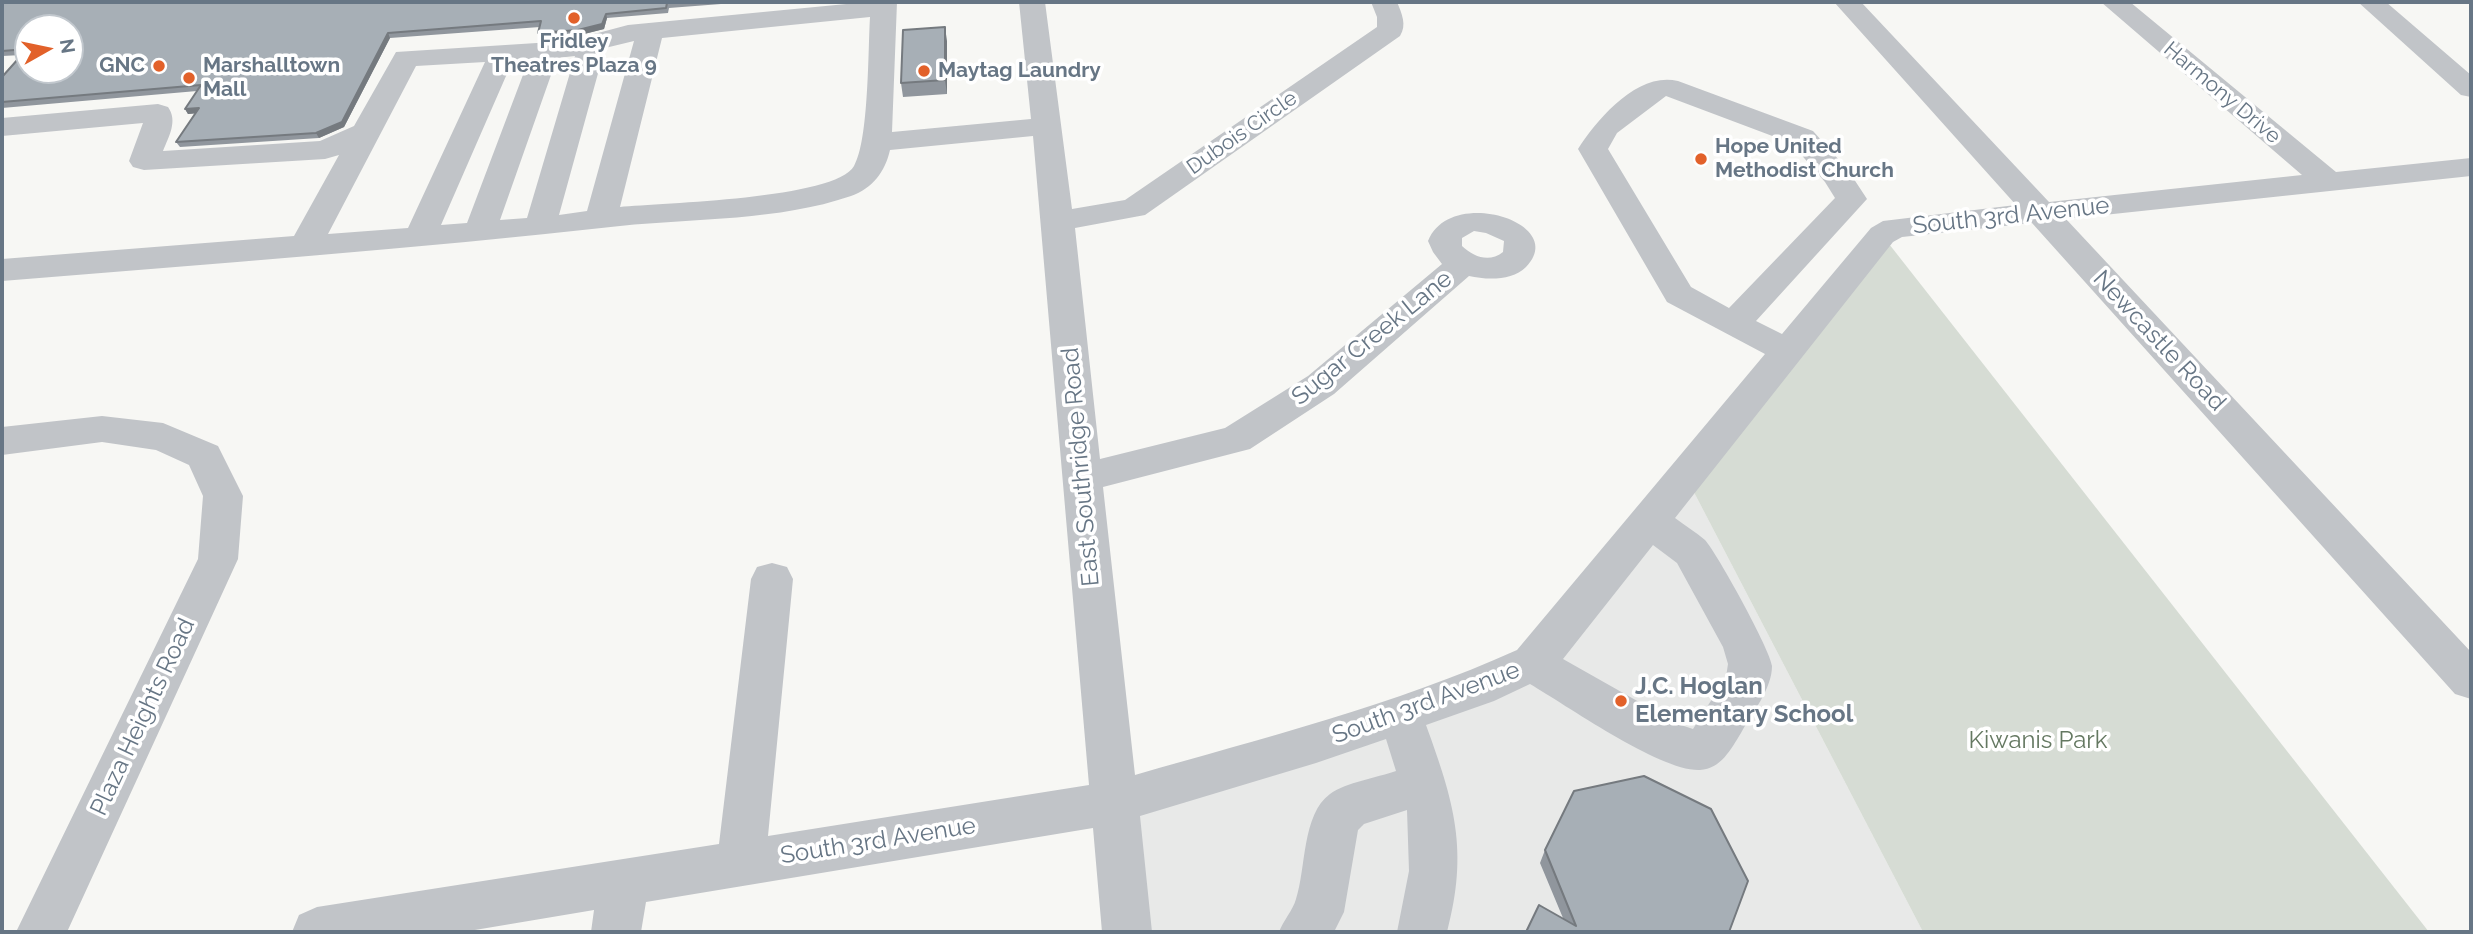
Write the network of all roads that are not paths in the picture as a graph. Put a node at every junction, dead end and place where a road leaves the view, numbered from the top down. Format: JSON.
{"nodes":[{"id":1,"x":1032,"y":2,"type":"edge"},
{"id":2,"x":1384,"y":2,"type":"edge"},
{"id":3,"x":1847,"y":2,"type":"edge"},
{"id":4,"x":2114,"y":2,"type":"edge"},
{"id":5,"x":2371,"y":2,"type":"edge"},
{"id":6,"x":884,"y":5,"type":"edge"},
{"id":7,"x":650,"y":31,"type":"junction"},
{"id":8,"x":593,"y":42,"type":"junction"},
{"id":9,"x":546,"y":50,"type":"junction"},
{"id":10,"x":503,"y":52,"type":"junction"},
{"id":11,"x":2471,"y":89,"type":"edge"},
{"id":12,"x":1047,"y":126,"type":"junction"},
{"id":13,"x":2,"y":127,"type":"edge"},
{"id":14,"x":366,"y":132,"type":"junction"},
{"id":15,"x":877,"y":142,"type":"junction"},
{"id":16,"x":2471,"y":167,"type":"edge"},
{"id":17,"x":2330,"y":183,"type":"junction"},
{"id":18,"x":2042,"y":213,"type":"junction"},
{"id":19,"x":601,"y":218,"type":"junction"},
{"id":20,"x":1058,"y":221,"type":"junction"},
{"id":21,"x":540,"y":227,"type":"junction"},
{"id":22,"x":480,"y":232,"type":"junction"},
{"id":23,"x":420,"y":237,"type":"junction"},
{"id":24,"x":305,"y":247,"type":"junction"},
{"id":25,"x":1464,"y":263,"type":"dead end"},
{"id":26,"x":2,"y":270,"type":"edge"},
{"id":27,"x":1733,"y":324,"type":"junction"},
{"id":28,"x":1788,"y":351,"type":"junction"},
{"id":29,"x":2,"y":441,"type":"edge"},
{"id":30,"x":1083,"y":478,"type":"junction"},
{"id":31,"x":1651,"y":521,"type":"junction"},
{"id":32,"x":772,"y":579,"type":"dead end"},
{"id":33,"x":1532,"y":663,"type":"junction"},
{"id":34,"x":2471,"y":681,"type":"edge"},
{"id":35,"x":1400,"y":715,"type":"junction"},
{"id":36,"x":1422,"y":784,"type":"junction"},
{"id":37,"x":1113,"y":803,"type":"junction"},
{"id":38,"x":741,"y":863,"type":"junction"},
{"id":39,"x":624,"y":883,"type":"junction"},
{"id":40,"x":41,"y":932,"type":"edge"},
{"id":41,"x":317,"y":932,"type":"edge"},
{"id":42,"x":616,"y":932,"type":"edge"},
{"id":43,"x":1127,"y":932,"type":"edge"},
{"id":44,"x":1304,"y":932,"type":"edge"},
{"id":45,"x":1422,"y":932,"type":"edge"}],
"edges":[{"from":1,"to":12,"type":"street","name":"East Southridge Road"},
{"from":2,"to":20,"type":"street","name":"Dubois Circle"},
{"from":3,"to":18,"type":"street","name":"Newcastle Road"},
{"from":4,"to":17,"type":"street","name":"Harmony Drive"},
{"from":5,"to":11,"type":"street"},
{"from":6,"to":7,"type":"street"},
{"from":6,"to":15,"type":"street"},
{"from":7,"to":8,"type":"street"},
{"from":7,"to":19,"type":"street"},
{"from":8,"to":9,"type":"street"},
{"from":8,"to":21,"type":"street"},
{"from":9,"to":10,"type":"street"},
{"from":9,"to":22,"type":"street"},
{"from":10,"to":14,"type":"street"},
{"from":10,"to":23,"type":"street"},
{"from":12,"to":15,"type":"street"},
{"from":12,"to":20,"type":"street","name":"East Southridge Road"},
{"from":13,"to":14,"type":"street"},
{"from":14,"to":24,"type":"street"},
{"from":15,"to":19,"type":"street"},
{"from":16,"to":17,"type":"street","name":"South 3rd Avenue"},
{"from":17,"to":18,"type":"street","name":"South 3rd Avenue"},
{"from":18,"to":28,"type":"street","name":"South 3rd Avenue"},
{"from":18,"to":34,"type":"street","name":"Newcastle Road"},
{"from":19,"to":21,"type":"street"},
{"from":20,"to":30,"type":"street","name":"East Southridge Road"},
{"from":21,"to":22,"type":"street"},
{"from":22,"to":23,"type":"street"},
{"from":23,"to":24,"type":"street"},
{"from":24,"to":26,"type":"street"},
{"from":25,"to":30,"type":"street","name":"Sugar Creek Lane"},
{"from":27,"to":27,"type":"street"},
{"from":27,"to":28,"type":"street"},
{"from":28,"to":31,"type":"street","name":"South 3rd Avenue"},
{"from":29,"to":40,"type":"street","name":"Plaza Heights Road"},
{"from":30,"to":37,"type":"street","name":"East Southridge Road"},
{"from":31,"to":33,"type":"street","name":"South 3rd Avenue"},
{"from":31,"to":33,"type":"street"},
{"from":32,"to":38,"type":"street"},
{"from":33,"to":35,"type":"street","name":"South 3rd Avenue"},
{"from":35,"to":36,"type":"street"},
{"from":35,"to":37,"type":"street","name":"South 3rd Avenue"},
{"from":36,"to":44,"type":"street"},
{"from":36,"to":45,"type":"street"},
{"from":37,"to":38,"type":"street","name":"South 3rd Avenue"},
{"from":37,"to":43,"type":"street","name":"East Southridge Road"},
{"from":38,"to":39,"type":"street","name":"South 3rd Avenue"},
{"from":39,"to":41,"type":"street","name":"South 3rd Avenue"},
{"from":39,"to":42,"type":"street"}]}
